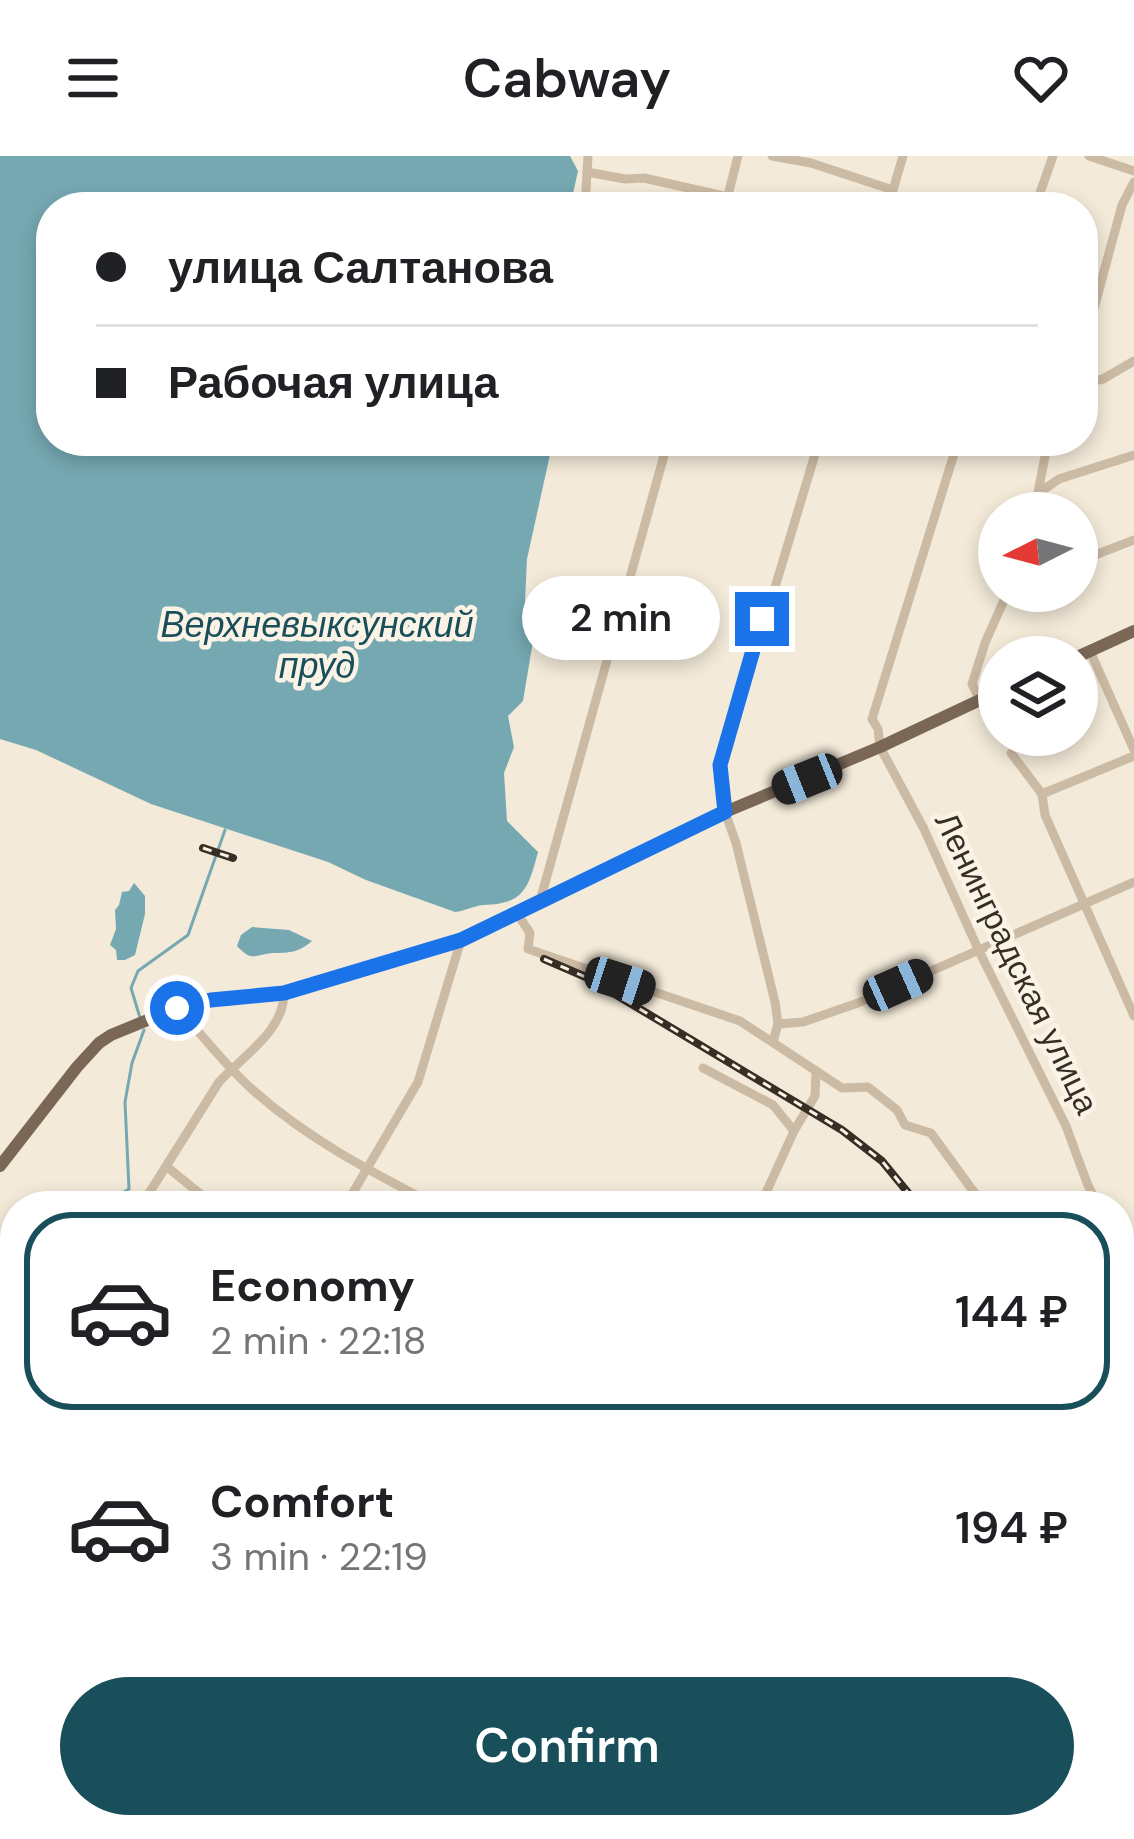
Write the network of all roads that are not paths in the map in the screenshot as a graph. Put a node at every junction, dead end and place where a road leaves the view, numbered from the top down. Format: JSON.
{"nodes":[{"id":1,"x":588,"y":156,"type":"edge"},
{"id":2,"x":738,"y":156,"type":"edge"},
{"id":3,"x":772,"y":156,"type":"edge"},
{"id":4,"x":903,"y":156,"type":"edge"},
{"id":5,"x":1052,"y":156,"type":"edge"},
{"id":6,"x":1089,"y":156,"type":"edge"},
{"id":7,"x":1134,"y":171,"type":"edge"},
{"id":8,"x":587,"y":172,"type":"junction"},
{"id":9,"x":1134,"y":182,"type":"edge"},
{"id":10,"x":893,"y":190,"type":"joint"},
{"id":11,"x":586,"y":192,"type":"edge"},
{"id":12,"x":692,"y":192,"type":"edge"},
{"id":13,"x":729,"y":192,"type":"edge"},
{"id":14,"x":1040,"y":192,"type":"edge"},
{"id":15,"x":1098,"y":292,"type":"edge"},
{"id":16,"x":1134,"y":361,"type":"edge"},
{"id":17,"x":1098,"y":380,"type":"edge"},
{"id":18,"x":1134,"y":454,"type":"edge"},
{"id":19,"x":664,"y":456,"type":"edge"},
{"id":20,"x":814,"y":456,"type":"edge"},
{"id":21,"x":953,"y":456,"type":"edge"},
{"id":22,"x":1044,"y":456,"type":"edge"},
{"id":23,"x":1040,"y":474,"type":"junction"},
{"id":24,"x":1059,"y":479,"type":"junction"},
{"id":25,"x":1037,"y":492,"type":"edge"},
{"id":26,"x":1040,"y":492,"type":"edge"},
{"id":27,"x":1134,"y":540,"type":"edge"},
{"id":28,"x":1098,"y":554,"type":"edge"},
{"id":29,"x":1134,"y":631,"type":"edge"},
{"id":30,"x":1098,"y":648,"type":"edge"},
{"id":31,"x":978,"y":665,"type":"edge"},
{"id":32,"x":1098,"y":682,"type":"edge"},
{"id":33,"x":978,"y":696,"type":"edge"},
{"id":34,"x":978,"y":701,"type":"edge"},
{"id":35,"x":880,"y":747,"type":"junction"},
{"id":36,"x":1134,"y":753,"type":"edge"},
{"id":37,"x":1014,"y":756,"type":"edge"},
{"id":38,"x":1042,"y":794,"type":"junction"},
{"id":39,"x":725,"y":812,"type":"junction"},
{"id":40,"x":1134,"y":882,"type":"edge"},
{"id":41,"x":540,"y":901,"type":"junction"},
{"id":42,"x":1083,"y":904,"type":"junction"},
{"id":43,"x":518,"y":915,"type":"junction"},
{"id":44,"x":461,"y":940,"type":"junction"},
{"id":45,"x":978,"y":949,"type":"junction"},
{"id":46,"x":284,"y":993,"type":"junction"},
{"id":47,"x":177,"y":1008,"type":"junction"},
{"id":48,"x":1134,"y":1016,"type":"edge"},
{"id":49,"x":778,"y":1024,"type":"junction"},
{"id":50,"x":772,"y":1042,"type":"junction"},
{"id":51,"x":703,"y":1068,"type":"dead end"},
{"id":52,"x":230,"y":1069,"type":"junction"},
{"id":53,"x":816,"y":1072,"type":"junction"},
{"id":54,"x":842,"y":1088,"type":"junction"},
{"id":55,"x":815,"y":1096,"type":"junction"},
{"id":56,"x":794,"y":1132,"type":"junction"},
{"id":57,"x":0,"y":1166,"type":"edge"},
{"id":58,"x":166,"y":1166,"type":"junction"},
{"id":59,"x":365,"y":1170,"type":"junction"},
{"id":60,"x":150,"y":1191,"type":"edge"},
{"id":61,"x":197,"y":1191,"type":"edge"},
{"id":62,"x":353,"y":1191,"type":"edge"},
{"id":63,"x":406,"y":1191,"type":"edge"},
{"id":64,"x":767,"y":1191,"type":"edge"},
{"id":65,"x":973,"y":1191,"type":"edge"},
{"id":66,"x":1092,"y":1191,"type":"edge"}],
"edges":[{"from":1,"to":8,"type":"street"},
{"from":2,"to":13,"type":"street"},
{"from":3,"to":10,"type":"street"},
{"from":4,"to":10,"type":"street"},
{"from":5,"to":14,"type":"street"},
{"from":6,"to":7,"type":"street"},
{"from":8,"to":11,"type":"street"},
{"from":8,"to":12,"type":"street"},
{"from":9,"to":15,"type":"street"},
{"from":16,"to":17,"type":"street"},
{"from":18,"to":24,"type":"street"},
{"from":19,"to":41,"type":"street"},
{"from":20,"to":39,"type":"street"},
{"from":21,"to":35,"type":"street"},
{"from":22,"to":23,"type":"street"},
{"from":23,"to":24,"type":"street"},
{"from":23,"to":25,"type":"street"},
{"from":24,"to":26,"type":"street"},
{"from":27,"to":28,"type":"street"},
{"from":29,"to":30,"type":"main road"},
{"from":31,"to":33,"type":"street"},
{"from":32,"to":36,"type":"street"},
{"from":34,"to":35,"type":"main road"},
{"from":35,"to":39,"type":"main road"},
{"from":35,"to":45,"type":"street","name":"Ленинградская улица"},
{"from":36,"to":38,"type":"street"},
{"from":37,"to":38,"type":"street"},
{"from":38,"to":42,"type":"street"},
{"from":39,"to":41,"type":"main road"},
{"from":39,"to":49,"type":"street"},
{"from":40,"to":42,"type":"street"},
{"from":41,"to":43,"type":"main road"},
{"from":42,"to":45,"type":"street"},
{"from":42,"to":48,"type":"street"},
{"from":43,"to":44,"type":"main road"},
{"from":43,"to":50,"type":"street"},
{"from":44,"to":46,"type":"main road"},
{"from":44,"to":59,"type":"street"},
{"from":45,"to":49,"type":"street"},
{"from":45,"to":66,"type":"street","name":"Ленинградская улица"},
{"from":46,"to":47,"type":"main road"},
{"from":46,"to":52,"type":"street"},
{"from":47,"to":52,"type":"street"},
{"from":47,"to":57,"type":"main road"},
{"from":49,"to":50,"type":"street"},
{"from":50,"to":53,"type":"street"},
{"from":51,"to":56,"type":"street"},
{"from":52,"to":58,"type":"street"},
{"from":52,"to":59,"type":"street"},
{"from":53,"to":54,"type":"street"},
{"from":53,"to":55,"type":"street"},
{"from":54,"to":55,"type":"street"},
{"from":54,"to":65,"type":"street"},
{"from":55,"to":56,"type":"street"},
{"from":56,"to":64,"type":"street"},
{"from":58,"to":60,"type":"street"},
{"from":58,"to":61,"type":"street"},
{"from":59,"to":62,"type":"street"},
{"from":59,"to":63,"type":"street"}]}
